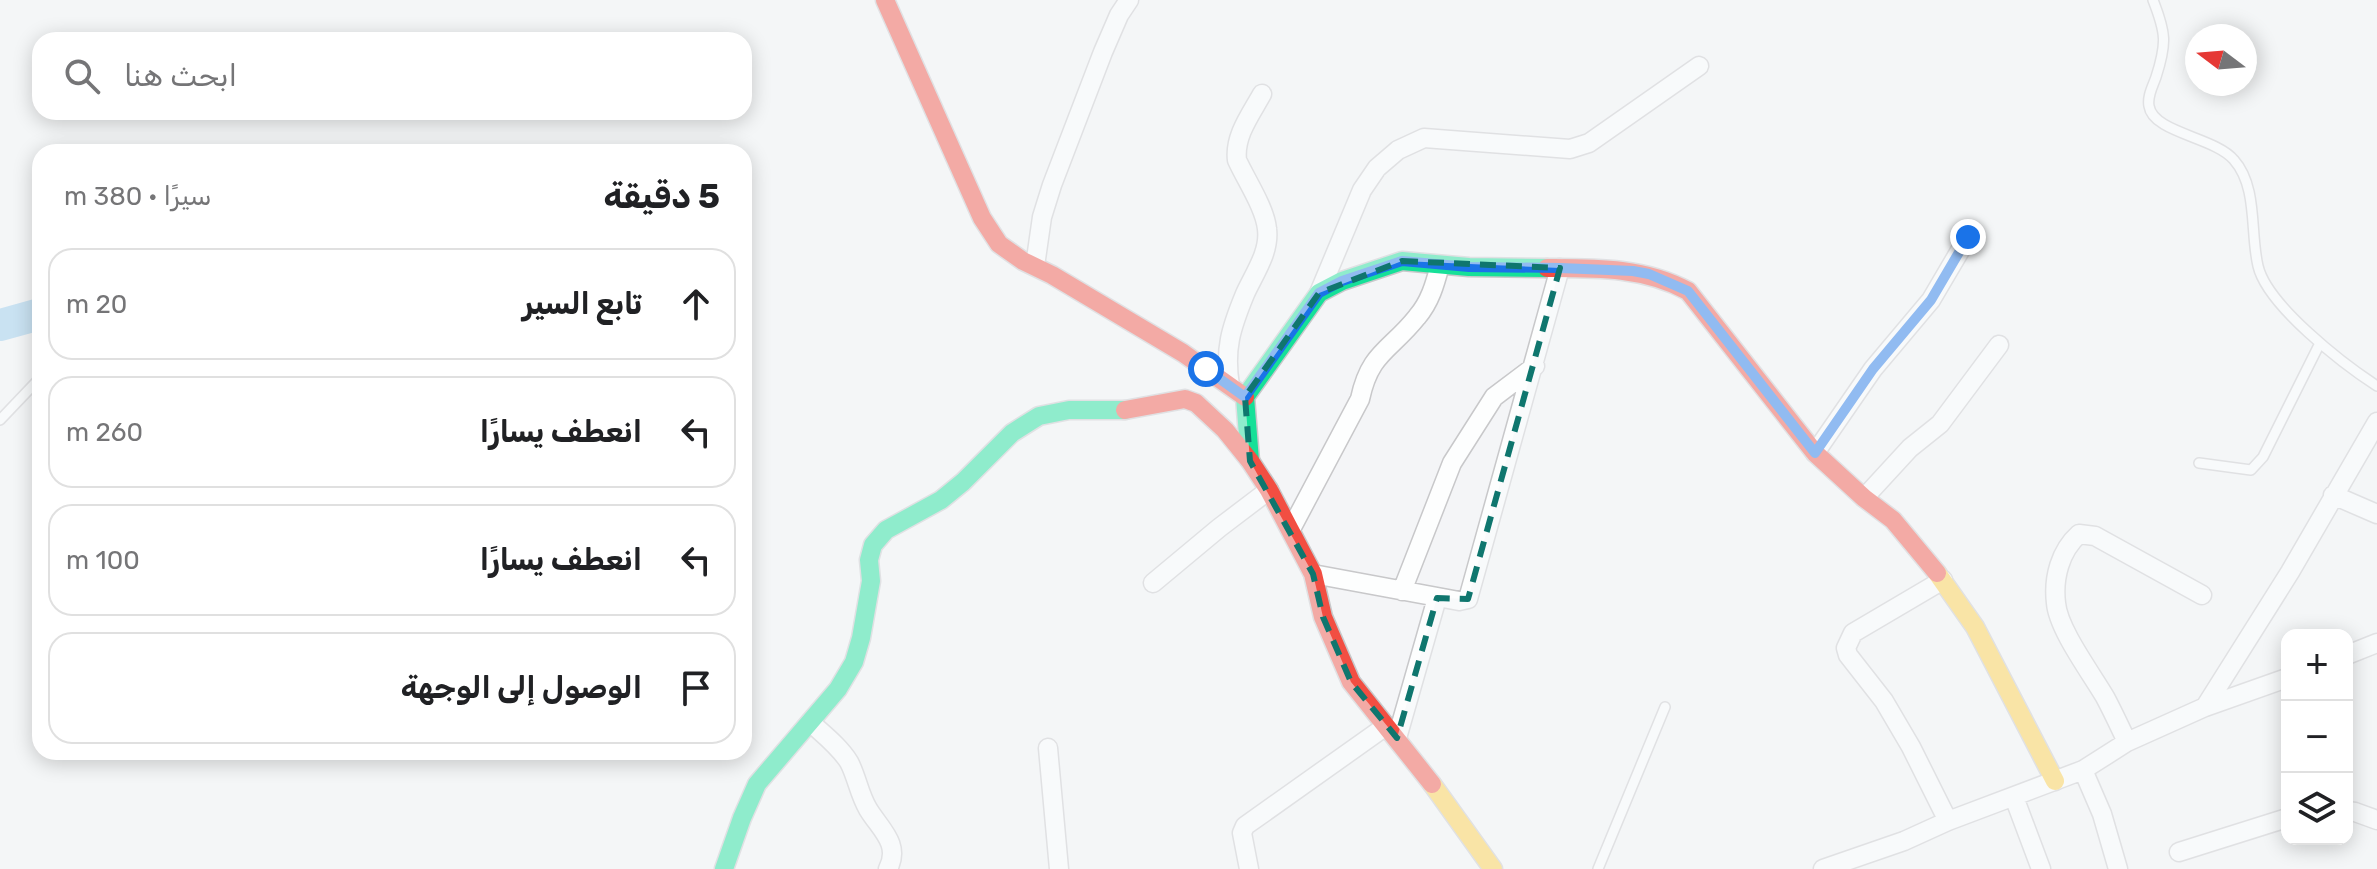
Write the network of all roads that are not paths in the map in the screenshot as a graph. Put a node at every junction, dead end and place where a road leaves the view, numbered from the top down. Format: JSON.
{"nodes":[{"id":1,"x":885,"y":0,"type":"edge"},
{"id":2,"x":1129,"y":0,"type":"edge"},
{"id":3,"x":2153,"y":0,"type":"edge"},
{"id":4,"x":1699,"y":66,"type":"dead end"},
{"id":5,"x":1262,"y":94,"type":"dead end"},
{"id":6,"x":1968,"y":237,"type":"dead end"},
{"id":7,"x":1440,"y":265,"type":"junction"},
{"id":8,"x":1035,"y":266,"type":"junction"},
{"id":9,"x":1560,"y":268,"type":"junction"},
{"id":10,"x":1319,"y":293,"type":"junction"},
{"id":11,"x":2320,"y":343,"type":"junction"},
{"id":12,"x":1999,"y":345,"type":"dead end"},
{"id":13,"x":1535,"y":366,"type":"junction"},
{"id":14,"x":32,"y":386,"type":"edge"},
{"id":15,"x":2377,"y":386,"type":"edge"},
{"id":16,"x":1238,"y":391,"type":"junction"},
{"id":17,"x":0,"y":420,"type":"edge"},
{"id":18,"x":2377,"y":422,"type":"edge"},
{"id":19,"x":1815,"y":453,"type":"junction"},
{"id":20,"x":1250,"y":461,"type":"junction"},
{"id":21,"x":2199,"y":463,"type":"dead end"},
{"id":22,"x":1269,"y":490,"type":"junction"},
{"id":23,"x":2333,"y":495,"type":"junction"},
{"id":24,"x":1864,"y":498,"type":"junction"},
{"id":25,"x":2377,"y":514,"type":"edge"},
{"id":26,"x":1291,"y":529,"type":"junction"},
{"id":27,"x":1313,"y":574,"type":"junction"},
{"id":28,"x":1943,"y":580,"type":"junction"},
{"id":29,"x":1153,"y":583,"type":"dead end"},
{"id":30,"x":1402,"y":591,"type":"junction"},
{"id":31,"x":2202,"y":595,"type":"dead end"},
{"id":32,"x":1437,"y":598,"type":"junction"},
{"id":33,"x":2377,"y":643,"type":"edge"},
{"id":34,"x":2353,"y":653,"type":"edge"},
{"id":35,"x":2281,"y":680,"type":"edge"},
{"id":36,"x":1665,"y":707,"type":"dead end"},
{"id":37,"x":2205,"y":707,"type":"junction"},
{"id":38,"x":810,"y":722,"type":"junction"},
{"id":39,"x":1392,"y":732,"type":"junction"},
{"id":40,"x":2127,"y":742,"type":"junction"},
{"id":41,"x":1048,"y":748,"type":"dead end"},
{"id":42,"x":2083,"y":770,"type":"junction"},
{"id":43,"x":2055,"y":781,"type":"junction"},
{"id":44,"x":2014,"y":797,"type":"junction"},
{"id":45,"x":2353,"y":812,"type":"edge"},
{"id":46,"x":2281,"y":820,"type":"edge"},
{"id":47,"x":2377,"y":820,"type":"edge"},
{"id":48,"x":1948,"y":821,"type":"junction"},
{"id":49,"x":2179,"y":852,"type":"dead end"},
{"id":50,"x":724,"y":869,"type":"edge"},
{"id":51,"x":888,"y":869,"type":"edge"},
{"id":52,"x":1059,"y":869,"type":"edge"},
{"id":53,"x":1249,"y":869,"type":"edge"},
{"id":54,"x":1493,"y":869,"type":"edge"},
{"id":55,"x":1598,"y":869,"type":"edge"},
{"id":56,"x":1823,"y":869,"type":"edge"},
{"id":57,"x":2041,"y":869,"type":"edge"},
{"id":58,"x":2118,"y":869,"type":"edge"}],
"edges":[{"from":1,"to":8,"type":"street"},
{"from":2,"to":8,"type":"street"},
{"from":3,"to":11,"type":"lane"},
{"from":4,"to":10,"type":"street"},
{"from":5,"to":16,"type":"street"},
{"from":6,"to":19,"type":"street"},
{"from":7,"to":9,"type":"street"},
{"from":7,"to":10,"type":"street"},
{"from":7,"to":26,"type":"street"},
{"from":8,"to":16,"type":"street"},
{"from":9,"to":13,"type":"street"},
{"from":9,"to":19,"type":"street"},
{"from":10,"to":16,"type":"street"},
{"from":11,"to":15,"type":"lane"},
{"from":11,"to":21,"type":"lane"},
{"from":12,"to":24,"type":"street"},
{"from":13,"to":30,"type":"street"},
{"from":13,"to":32,"type":"street"},
{"from":14,"to":17,"type":"lane"},
{"from":16,"to":20,"type":"street"},
{"from":18,"to":23,"type":"street"},
{"from":19,"to":24,"type":"street"},
{"from":20,"to":22,"type":"street"},
{"from":20,"to":38,"type":"street"},
{"from":22,"to":26,"type":"street"},
{"from":22,"to":29,"type":"street"},
{"from":23,"to":25,"type":"street"},
{"from":23,"to":37,"type":"street"},
{"from":24,"to":28,"type":"street"},
{"from":26,"to":27,"type":"street"},
{"from":27,"to":30,"type":"street"},
{"from":27,"to":39,"type":"street"},
{"from":28,"to":43,"type":"street"},
{"from":28,"to":48,"type":"street"},
{"from":30,"to":32,"type":"street"},
{"from":31,"to":40,"type":"street"},
{"from":32,"to":39,"type":"street"},
{"from":33,"to":34,"type":"street"},
{"from":35,"to":37,"type":"street"},
{"from":36,"to":55,"type":"lane"},
{"from":37,"to":40,"type":"street"},
{"from":38,"to":50,"type":"street"},
{"from":38,"to":51,"type":"street"},
{"from":39,"to":53,"type":"street"},
{"from":39,"to":54,"type":"street"},
{"from":40,"to":42,"type":"street"},
{"from":41,"to":52,"type":"street"},
{"from":42,"to":43,"type":"street"},
{"from":42,"to":58,"type":"street"},
{"from":43,"to":44,"type":"street"},
{"from":44,"to":48,"type":"street"},
{"from":44,"to":57,"type":"street"},
{"from":45,"to":47,"type":"street"},
{"from":46,"to":49,"type":"street"},
{"from":48,"to":56,"type":"street"}]}
